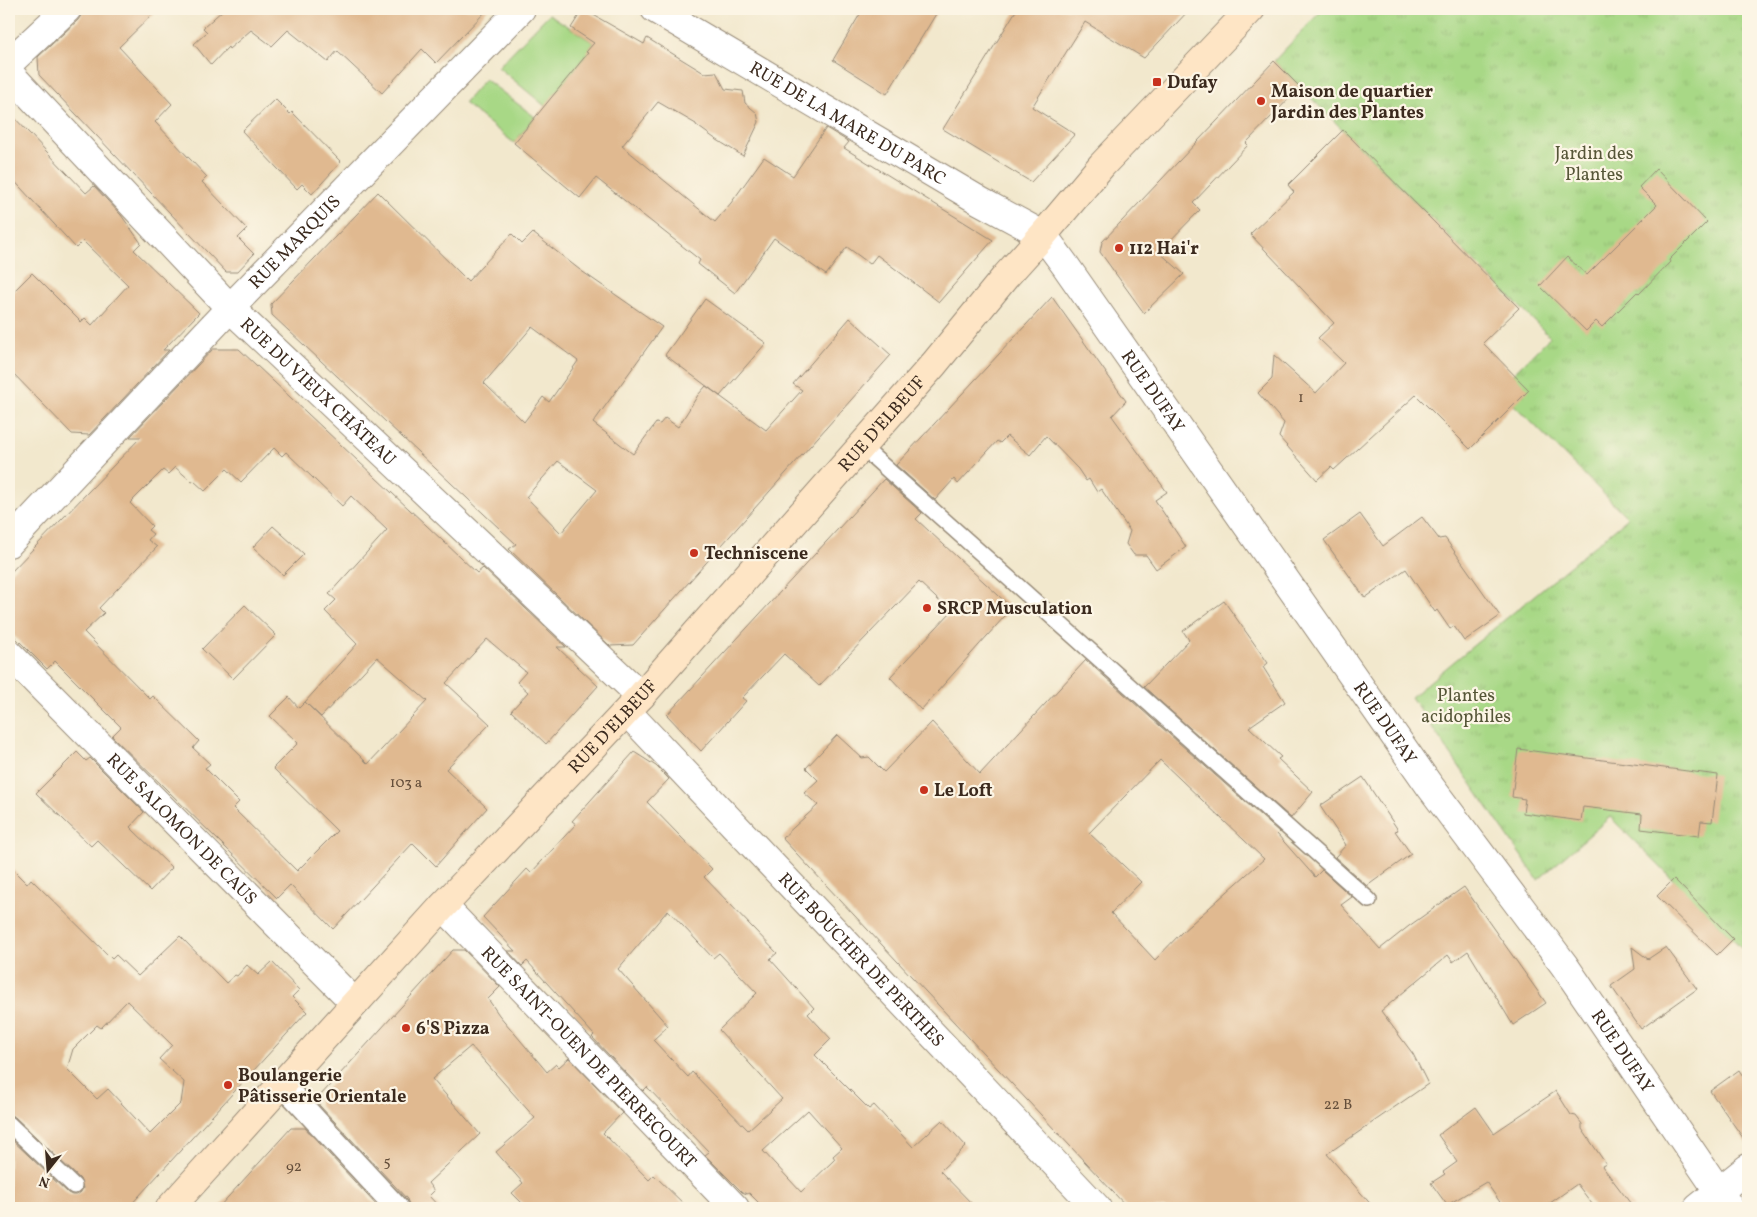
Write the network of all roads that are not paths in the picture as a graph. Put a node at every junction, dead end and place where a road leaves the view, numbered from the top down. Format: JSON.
{"nodes":[{"id":1,"x":67,"y":9,"type":"edge"},
{"id":2,"x":521,"y":9,"type":"edge"},
{"id":3,"x":655,"y":9,"type":"edge"},
{"id":4,"x":1251,"y":9,"type":"edge"},
{"id":5,"x":9,"y":63,"type":"edge"},
{"id":6,"x":9,"y":73,"type":"edge"},
{"id":7,"x":1043,"y":235,"type":"junction"},
{"id":8,"x":230,"y":308,"type":"junction"},
{"id":9,"x":862,"y":446,"type":"junction"},
{"id":10,"x":9,"y":543,"type":"edge"},
{"id":11,"x":9,"y":654,"type":"edge"},
{"id":12,"x":634,"y":704,"type":"junction"},
{"id":13,"x":1369,"y":900,"type":"dead end"},
{"id":14,"x":443,"y":906,"type":"junction"},
{"id":15,"x":355,"y":1003,"type":"junction"},
{"id":16,"x":282,"y":1084,"type":"junction"},
{"id":17,"x":9,"y":1124,"type":"edge"},
{"id":18,"x":1748,"y":1168,"type":"edge"},
{"id":19,"x":74,"y":1186,"type":"dead end"},
{"id":20,"x":1724,"y":1200,"type":"edge"},
{"id":21,"x":170,"y":1208,"type":"edge"},
{"id":22,"x":397,"y":1208,"type":"edge"},
{"id":23,"x":735,"y":1208,"type":"edge"},
{"id":24,"x":1097,"y":1208,"type":"edge"},
{"id":25,"x":1698,"y":1208,"type":"edge"}],
"edges":[{"from":1,"to":5,"type":"street"},
{"from":2,"to":8,"type":"street","name":"RUE MARQUIS"},
{"from":3,"to":7,"type":"street","name":"RUE DE LA MARE DU PARC"},
{"from":4,"to":7,"type":"main road","name":"RUE D'ELBEUF"},
{"from":6,"to":8,"type":"street","name":"RUE DU VIEUX CHÂTEAU"},
{"from":7,"to":9,"type":"main road","name":"RUE D'ELBEUF"},
{"from":7,"to":20,"type":"street","name":"RUE DUFAY"},
{"from":8,"to":10,"type":"street","name":"RUE MARQUIS"},
{"from":8,"to":12,"type":"street","name":"RUE DU VIEUX CHÂTEAU"},
{"from":9,"to":12,"type":"main road","name":"RUE D'ELBEUF"},
{"from":9,"to":13,"type":"lane"},
{"from":11,"to":15,"type":"street","name":"RUE SALOMON DE CAUS"},
{"from":12,"to":14,"type":"main road","name":"RUE D'ELBEUF"},
{"from":12,"to":24,"type":"street","name":"RUE BOUCHER DE PERTHES"},
{"from":14,"to":15,"type":"main road","name":"RUE D'ELBEUF"},
{"from":14,"to":23,"type":"street","name":"RUE SAINT-OUEN DE PIERRECOURT"},
{"from":15,"to":16,"type":"main road","name":"RUE D'ELBEUF"},
{"from":16,"to":21,"type":"main road","name":"RUE D'ELBEUF"},
{"from":16,"to":22,"type":"street"},
{"from":17,"to":19,"type":"lane"},
{"from":18,"to":20,"type":"street"},
{"from":20,"to":25,"type":"street"}]}
